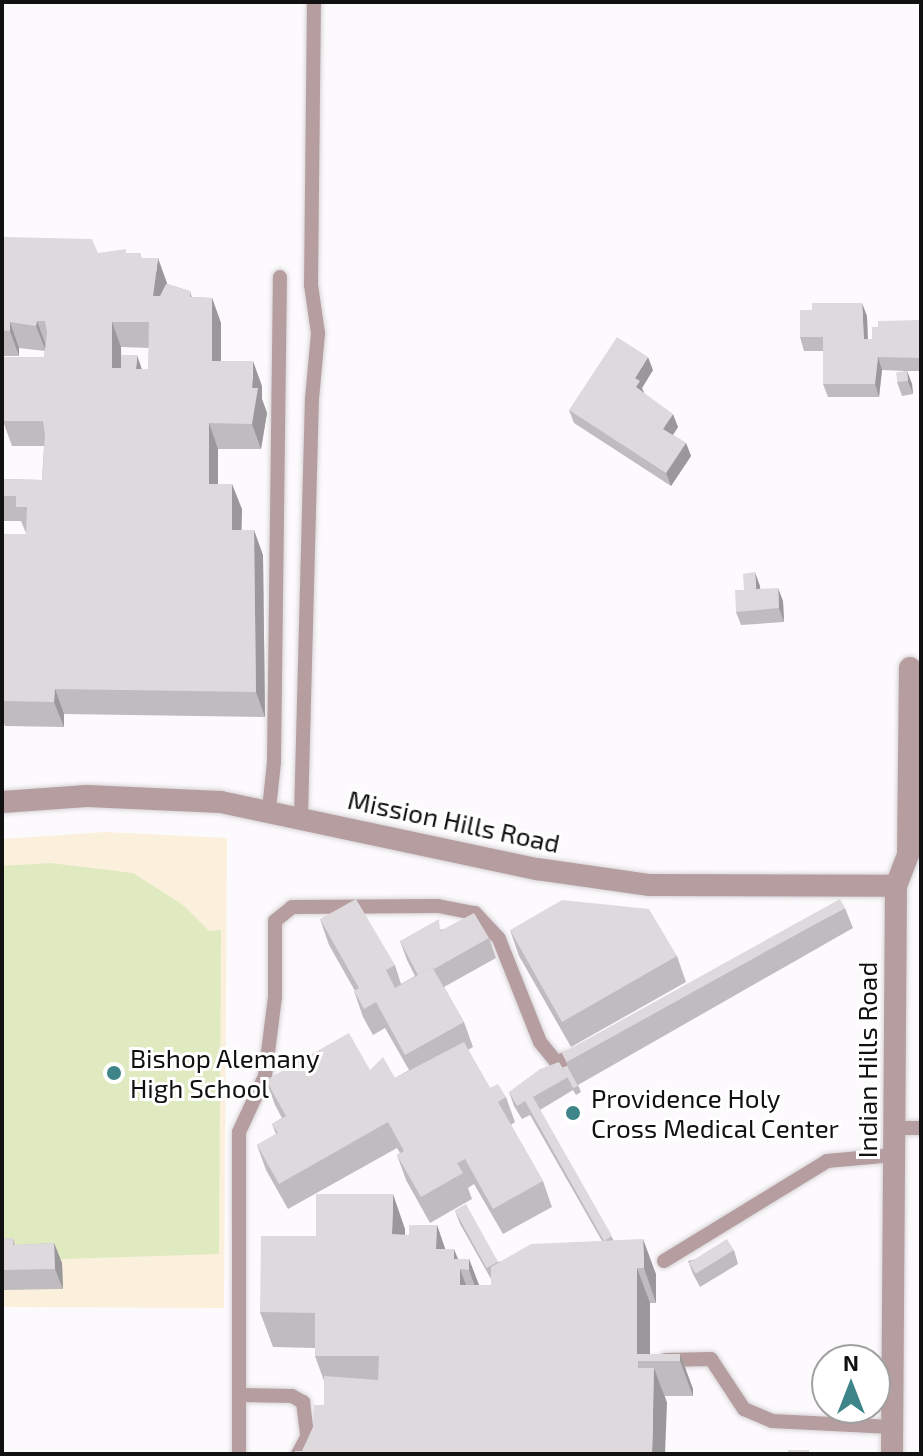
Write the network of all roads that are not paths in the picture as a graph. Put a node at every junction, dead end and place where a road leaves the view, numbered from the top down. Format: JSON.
{"nodes":[{"id":1,"x":314,"y":2,"type":"edge"},
{"id":2,"x":280,"y":277,"type":"dead end"},
{"id":3,"x":910,"y":668,"type":"dead end"},
{"id":4,"x":916,"y":697,"type":"edge"},
{"id":5,"x":2,"y":802,"type":"edge"},
{"id":6,"x":269,"y":809,"type":"junction"},
{"id":7,"x":301,"y":816,"type":"junction"},
{"id":8,"x":896,"y":886,"type":"junction"},
{"id":9,"x":590,"y":1050,"type":"edge"},
{"id":10,"x":894,"y":1128,"type":"junction"},
{"id":11,"x":921,"y":1128,"type":"edge"},
{"id":12,"x":894,"y":1155,"type":"junction"},
{"id":13,"x":664,"y":1261,"type":"dead end"},
{"id":14,"x":657,"y":1360,"type":"edge"},
{"id":15,"x":241,"y":1395,"type":"junction"},
{"id":16,"x":892,"y":1427,"type":"junction"},
{"id":17,"x":239,"y":1454,"type":"edge"},
{"id":18,"x":298,"y":1454,"type":"edge"},
{"id":19,"x":892,"y":1454,"type":"edge"}],
"edges":[{"from":1,"to":7,"type":"lane"},
{"from":2,"to":6,"type":"lane"},
{"from":3,"to":4,"type":"street","name":"Indian Hills Road"},
{"from":4,"to":8,"type":"street","name":"Indian Hills Road"},
{"from":5,"to":6,"type":"street","name":"Mission Hills Road"},
{"from":6,"to":7,"type":"street","name":"Mission Hills Road"},
{"from":7,"to":8,"type":"street","name":"Mission Hills Road"},
{"from":8,"to":10,"type":"street","name":"Indian Hills Road"},
{"from":9,"to":15,"type":"lane"},
{"from":10,"to":11,"type":"lane"},
{"from":10,"to":12,"type":"street","name":"Indian Hills Road"},
{"from":12,"to":13,"type":"lane"},
{"from":12,"to":16,"type":"street","name":"Indian Hills Road"},
{"from":14,"to":16,"type":"lane"},
{"from":15,"to":17,"type":"lane"},
{"from":15,"to":18,"type":"lane"},
{"from":16,"to":19,"type":"street","name":"Indian Hills Road"}]}
